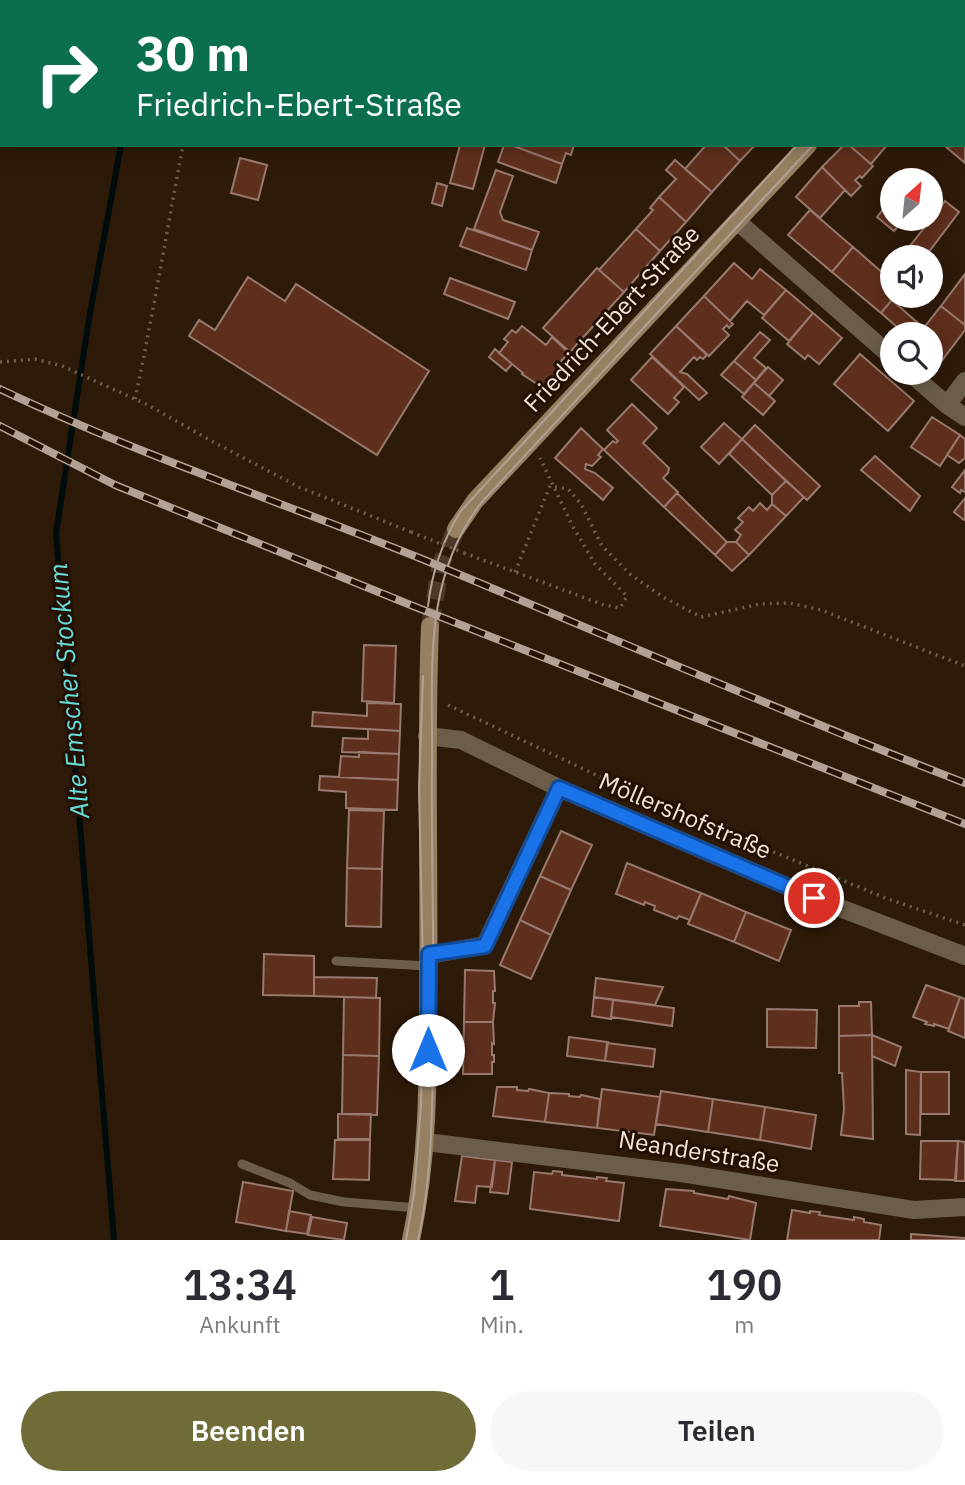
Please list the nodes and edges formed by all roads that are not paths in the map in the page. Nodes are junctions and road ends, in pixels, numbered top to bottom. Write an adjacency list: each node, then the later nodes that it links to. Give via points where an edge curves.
1 (806, 147): 2 (main road, Friedrich-Ebert-Straße)
2 (737, 221): 3 (street); 8 (main road, Friedrich-Ebert-Straße, via 475,501)
3 (880, 346)
4 (965, 381): 6 (street)
5 (924, 385): 6 (street)
6 (947, 405): 7 (street)
7 (965, 417)
8 (456, 529)
9 (430, 626): 10 (main road)
10 (426, 736): 11 (street, Möllershofstraße, via 461,740); 13 (main road)
11 (559, 788): 12 (street, Möllershofstraße, via 814,898); 13 (street, via 485,946)
12 (965, 956)
13 (429, 960): 14 (lane); 15 (main road)
14 (336, 961)
15 (426, 1142): 17 (street, Neanderstraße, via 681,1173 914,1210); 18 (main road)
16 (242, 1164): 18 (lane, via 310,1195)
17 (965, 1207)
18 (418, 1208): 19 (main road)
19 (411, 1240)

